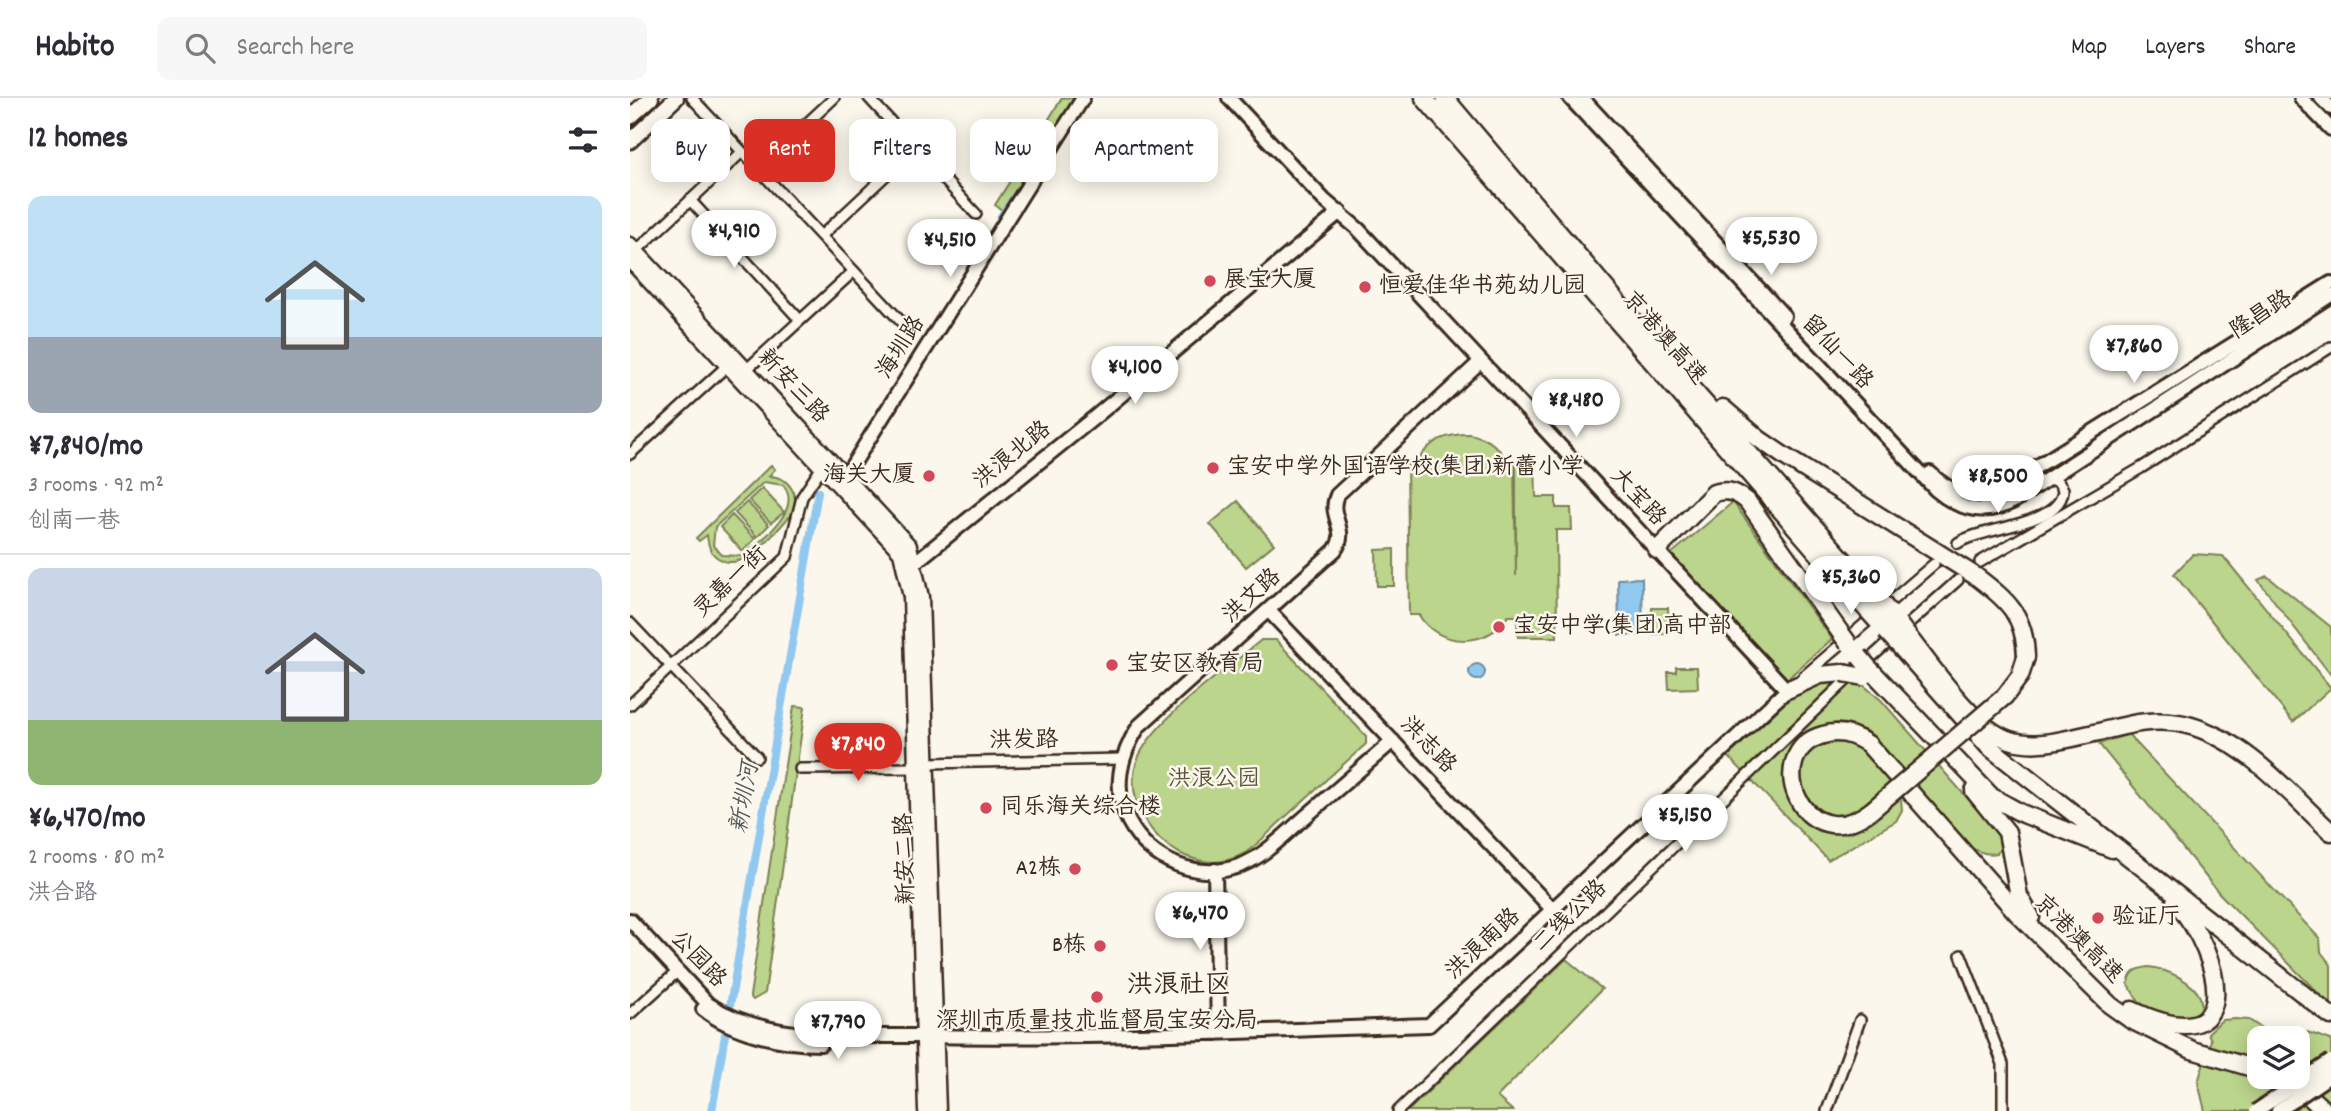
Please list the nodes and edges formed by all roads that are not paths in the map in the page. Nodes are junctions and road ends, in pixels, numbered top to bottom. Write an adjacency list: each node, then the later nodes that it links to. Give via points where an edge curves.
1 (651, 98): 16 (main road)
2 (676, 98): 20 (main road)
3 (692, 98): 21 (street)
4 (834, 98): 17 (street)
5 (1083, 98): 42 (main road, 海圳路)
6 (1229, 98): 26 (main road, 大宝路)
7 (1238, 98): 26 (main road, 大宝路)
8 (1424, 98): 52 (highway, 京港澳高速)
9 (1445, 98): 33 (highway, 京港澳高速)
10 (1570, 98): 44 (main road, 留仙一路)
11 (1582, 98): 44 (main road, 留仙一路)
12 (2301, 98): 19 (main road)
13 (2321, 98): 15 (main road)
14 (873, 99): 18 (street)
15 (2331, 108)
16 (630, 117)
17 (812, 119)
18 (890, 119)
19 (2331, 129)
20 (630, 141)
21 (742, 152): 25 (street)
22 (770, 182): 28 (street)
23 (879, 182): 28 (street)
24 (946, 182): 27 (street)
25 (690, 200): 29 (street); 34 (street)
26 (1340, 212): 37 (main road, 大宝路); 49 (main road, 洪浪北路)
27 (976, 214)
28 (821, 236): 30 (street)
29 (632, 252): 38 (main road, 新安三路); 39 (main road, 新安三路)
30 (854, 271): 34 (street); 35 (street)
31 (2331, 283): 44 (main road, 隆昌路, via 2001,489 1987,495 1965,494)
32 (2331, 295): 43 (main road, 隆昌路)
33 (1629, 315): 52 (highway, 京港澳高速); 71 (highway, 京港澳高速, bridge, via 1759,439 2000,594 2021,622 2026,657 2006,696 1871,810 1838,825 1820,821 1806,812 1792,785 1802,748 1816,737 1851,735 1868,744)
34 (800, 320): 39 (street)
35 (907, 328)
36 (2331, 347): 47 (street, via 2141,468)
37 (1481, 361): 46 (main road, 大宝路); 51 (main road, 洪文路, via 1337,495 1333,508 1342,532 1339,544)
38 (728, 365): 40 (street); 41 (main road, 新安三路)
39 (746, 370): 42 (main road, 新安三路)
40 (630, 454)
41 (822, 467): 49 (main road, 新安三路, via 901,552); 55 (street, 灵嘉一街, via 802,497 787,556)
42 (845, 477): 49 (main road, 新安三路, via 909,546)
43 (2050, 479): 44 (main road, 隆昌路, via 1989,511 1950,501); 45 (street, via 2063,489 2058,503 2020,525)
44 (1931, 480)
45 (1958, 543)
46 (1657, 550): 54 (highway, via 1714,493 1738,494); 56 (main road, 大宝路)
47 (1980, 562)
48 (1934, 564): 56 (street, 洪浪南路)
49 (909, 567): 61 (main road, 新安二路)
50 (1958, 580): 85 (street, 二线公路, via 1738,782)
51 (1270, 612): 58 (main road, 洪志路); 60 (main road, 洪文路, via 1150,714 1130,740)
52 (1888, 622): 63 (highway, 京港澳高速, via 2000,737 2042,743 2140,722 2185,725 2242,751); 64 (highway, 京港澳高速, via 1988,746)
53 (630, 623): 55 (street)
54 (1856, 655): 56 (highway, bridge, via 1843,673 1820,675); 64 (highway, via 1992,797); 68 (highway, via 2004,826 2019,896)
55 (670, 667): 57 (street, 灵嘉一街); 59 (street)
56 (1787, 691): 67 (main road, 洪浪南路)
57 (630, 705)
58 (1393, 741): 66 (main road, 洪文路, via 1268,849 1239,866); 67 (main road, 洪志路)
59 (757, 757)
60 (1123, 759): 61 (street, 洪发路); 66 (main road, 洪文路, via 1119,788 1136,834 1175,864)
61 (922, 766): 62 (street, 洪发路); 78 (main road, 新安二路)
62 (800, 769)
63 (2331, 832)
64 (2131, 857): 65 (highway, 京港澳高速)
65 (2145, 868): 68 (highway, via 2189,917 2208,956 2217,999 2208,1016 2196,1023 2173,1024 2122,1005); 75 (highway, 京港澳高速)
66 (1215, 870): 77 (main road)
67 (1553, 910): 77 (main road, 洪浪南路, via 1429,1025)
68 (2027, 911): 71 (highway)
69 (630, 920): 73 (main road, 公园路)
70 (630, 932): 73 (main road, 公园路)
71 (2043, 940): 80 (highway, 京港澳高速, via 2090,988 2131,1020 2204,1055)
72 (1961, 955): 87 (street, via 2003,1064)
73 (675, 973): 74 (street); 78 (main road, 公园路, via 718,1015 738,1024 816,1036)
74 (630, 1014)
75 (2331, 1016)
76 (1860, 1020): 86 (street)
77 (1218, 1033): 78 (main road, 洪浪南路)
78 (928, 1040): 83 (main road, 新安二路); 84 (main road, 新安二路)
79 (2331, 1061): 88 (main road, bridge)
80 (2247, 1067)
81 (2331, 1075): 89 (main road, bridge)
82 (2301, 1089): 90 (highway)
83 (926, 1111)
84 (937, 1111)
85 (1398, 1111)
86 (1827, 1111)
87 (2003, 1111)
88 (2256, 1111)
89 (2277, 1111)
90 (2325, 1111)

